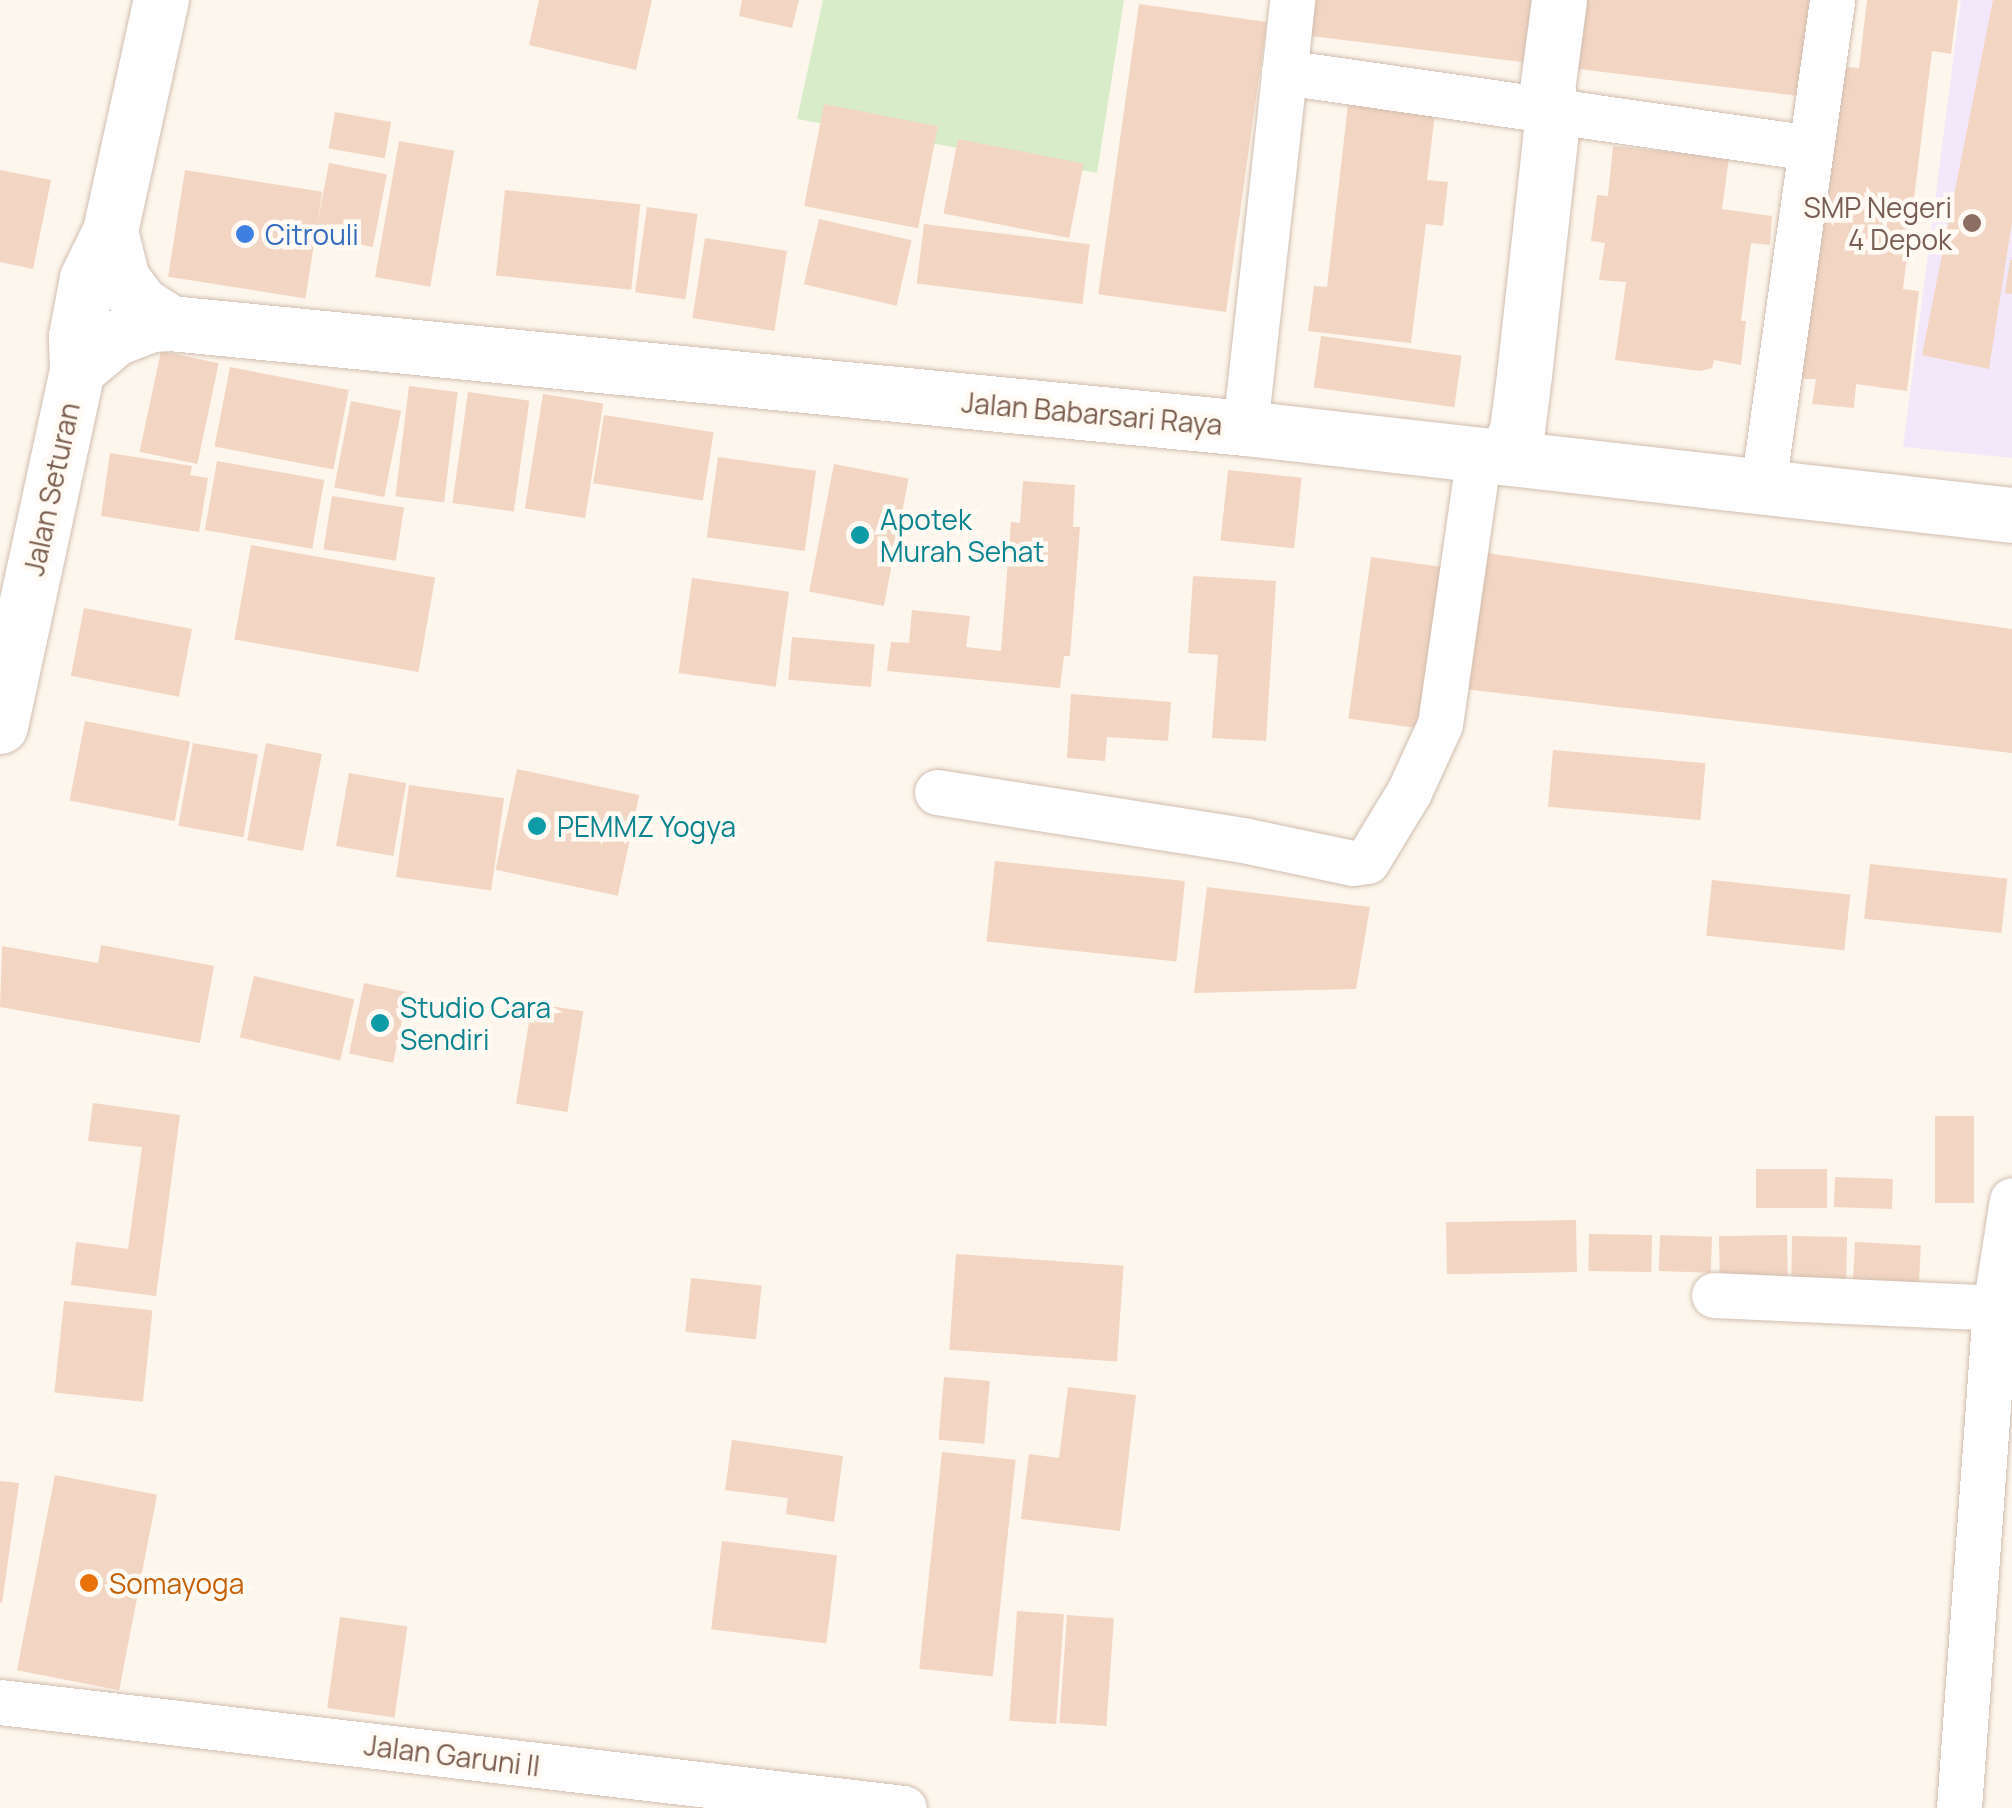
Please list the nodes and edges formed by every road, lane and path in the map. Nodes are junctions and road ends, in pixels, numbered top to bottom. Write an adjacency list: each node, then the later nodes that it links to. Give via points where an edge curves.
1 (161, 0): 8 (street)
2 (1292, 0): 5 (street)
3 (1559, 0): 6 (street)
4 (1832, 0): 7 (street)
5 (1284, 72): 6 (street); 11 (street)
6 (1545, 103): 7 (street); 12 (street)
7 (1811, 148): 13 (street)
8 (110, 231): 9 (street, via 122,279 141,304); 10 (street, Jalan Seturan, via 87,278)
9 (170, 324): 10 (street, Jalan Babarsari Raya, via 115,338); 11 (street, Jalan Babarsari Raya)
10 (77, 370): 15 (street, Jalan Seturan)
11 (1244, 428): 12 (street, Jalan Babarsari Raya)
12 (1492, 456): 13 (street, Jalan Babarsari Raya); 16 (street, via 1440,724 1367,861)
13 (1763, 486): 14 (street, Jalan Babarsari Raya)
14 (2012, 514)
15 (0, 726)
16 (937, 792)
17 (2012, 1200): 19 (street)
18 (1714, 1295): 19 (street)
19 (1995, 1308): 20 (street)
20 (2001, 1356): 24 (street)
21 (0, 1702): 22 (street, Jalan Garuni II)
22 (856, 1805): 23 (street, Jalan Garuni II)
23 (904, 1808)
24 (1959, 1808)

